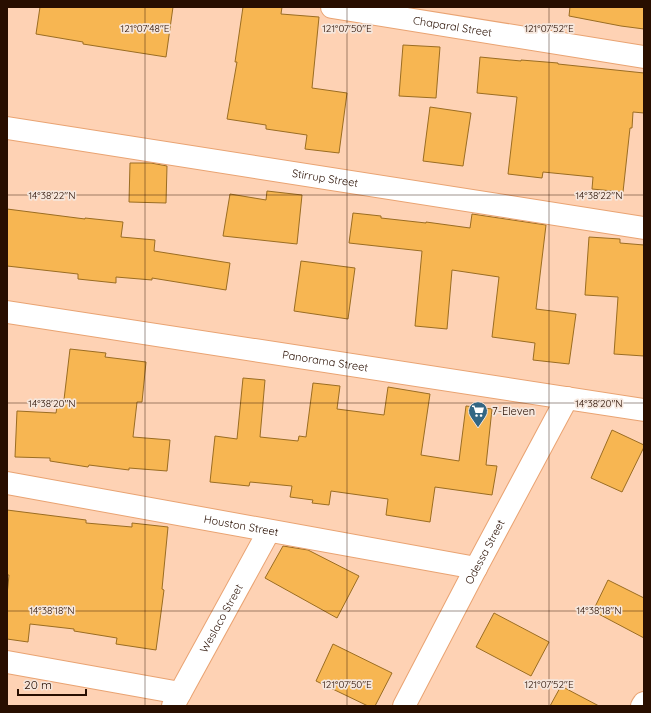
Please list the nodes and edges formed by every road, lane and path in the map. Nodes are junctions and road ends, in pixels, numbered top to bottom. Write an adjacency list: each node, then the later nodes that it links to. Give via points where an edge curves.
1 (332, 7): 2 (street, Chaparal Street)
2 (644, 57)
3 (7, 128): 4 (street, Stirrup Street)
4 (644, 228)
5 (7, 312): 6 (street, Panorama Street)
6 (567, 398): 7 (street, Panorama Street); 10 (street, Odessa Street)
7 (644, 410)
8 (7, 483): 9 (street, Houston Street)
9 (269, 531): 10 (street, Houston Street); 12 (street, Weslaco Street)
10 (476, 568): 14 (street, Odessa Street)
11 (7, 662): 12 (street)
12 (176, 699)
13 (644, 703): 15 (street)
14 (404, 706)
15 (642, 706)

